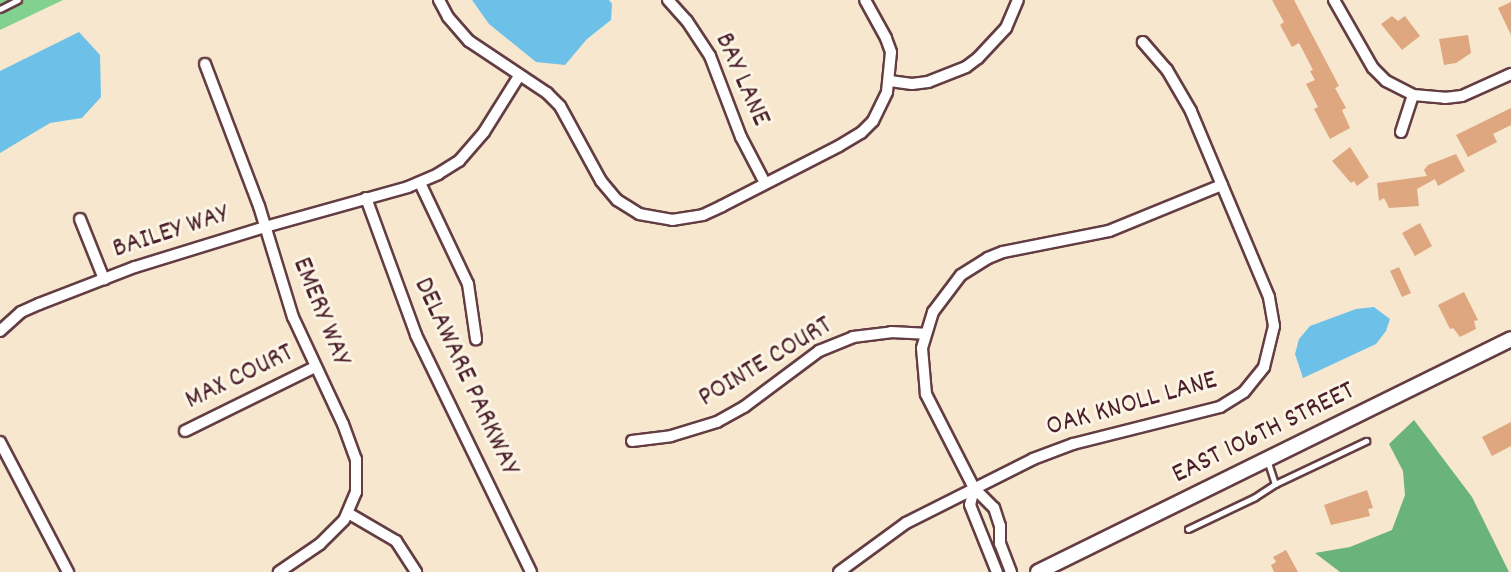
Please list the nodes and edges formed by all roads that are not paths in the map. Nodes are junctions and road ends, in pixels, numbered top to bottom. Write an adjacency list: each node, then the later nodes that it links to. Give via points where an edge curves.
1 (18, 0): 7 (lane)
2 (439, 0): 11 (street, via 469,41)
3 (668, 0): 16 (street, BAY LANE, via 710,56 741,137)
4 (865, 0): 12 (street, via 891,52)
5 (1018, 0): 12 (street, via 1006,28 966,67 928,82)
6 (1334, 0): 13 (street, via 1373,68)
7 (0, 9)
8 (1143, 42): 17 (street, OAK KNOLL LANE, via 1178,87)
9 (205, 64): 20 (street, EMERY WAY)
10 (1511, 74): 13 (street, via 1462,96)
11 (519, 76): 15 (street, BAILEY WAY, via 484,132 459,161); 16 (street, via 560,106 601,181 617,200 639,214 688,219)
12 (890, 81): 16 (street, via 882,107 861,133)
13 (1413, 95): 14 (street)
14 (1401, 132)
15 (420, 183): 18 (street, BAILEY WAY); 24 (street, via 468,284)
16 (765, 183)
17 (1222, 185): 23 (street, via 1109,232 988,258 946,291); 33 (street, OAK KNOLL LANE, via 1273,313 1273,338 1258,378 1220,407 1073,444)
18 (366, 198): 20 (street, BAILEY WAY); 39 (street, DELAWARE PARKWAY, via 416,335)
19 (80, 219): 21 (street)
20 (265, 226): 21 (street, BAILEY WAY); 26 (street, EMERY WAY, via 289,306)
21 (104, 279): 22 (street, BAILEY WAY, via 21,312)
22 (0, 331)
23 (925, 334): 28 (street, POINTE COURT, via 881,332 853,337 819,351 717,422 671,436); 33 (street, via 926,394)
24 (476, 339)
25 (1511, 340): 31 (main road, EAST 106TH STREET)
26 (315, 367): 27 (street, MAX COURT); 34 (street, EMERY WAY, via 356,459 356,492)
27 (185, 431)
28 (632, 441)
29 (1366, 441): 32 (lane)
30 (0, 442): 36 (street)
31 (1266, 460): 32 (lane); 43 (main road, EAST 106TH STREET)
32 (1275, 484): 35 (lane)
33 (974, 488): 40 (street, OAK KNOLL LANE, via 886,534); 41 (street, via 970,505); 42 (street, via 994,508)
34 (348, 513): 37 (street, via 332,534); 38 (street, via 396,541)
35 (1188, 529)
36 (68, 572)
37 (279, 572)
38 (416, 572)
39 (531, 572)
40 (839, 572)
41 (997, 572)
42 (1011, 572)
43 (1038, 572)

